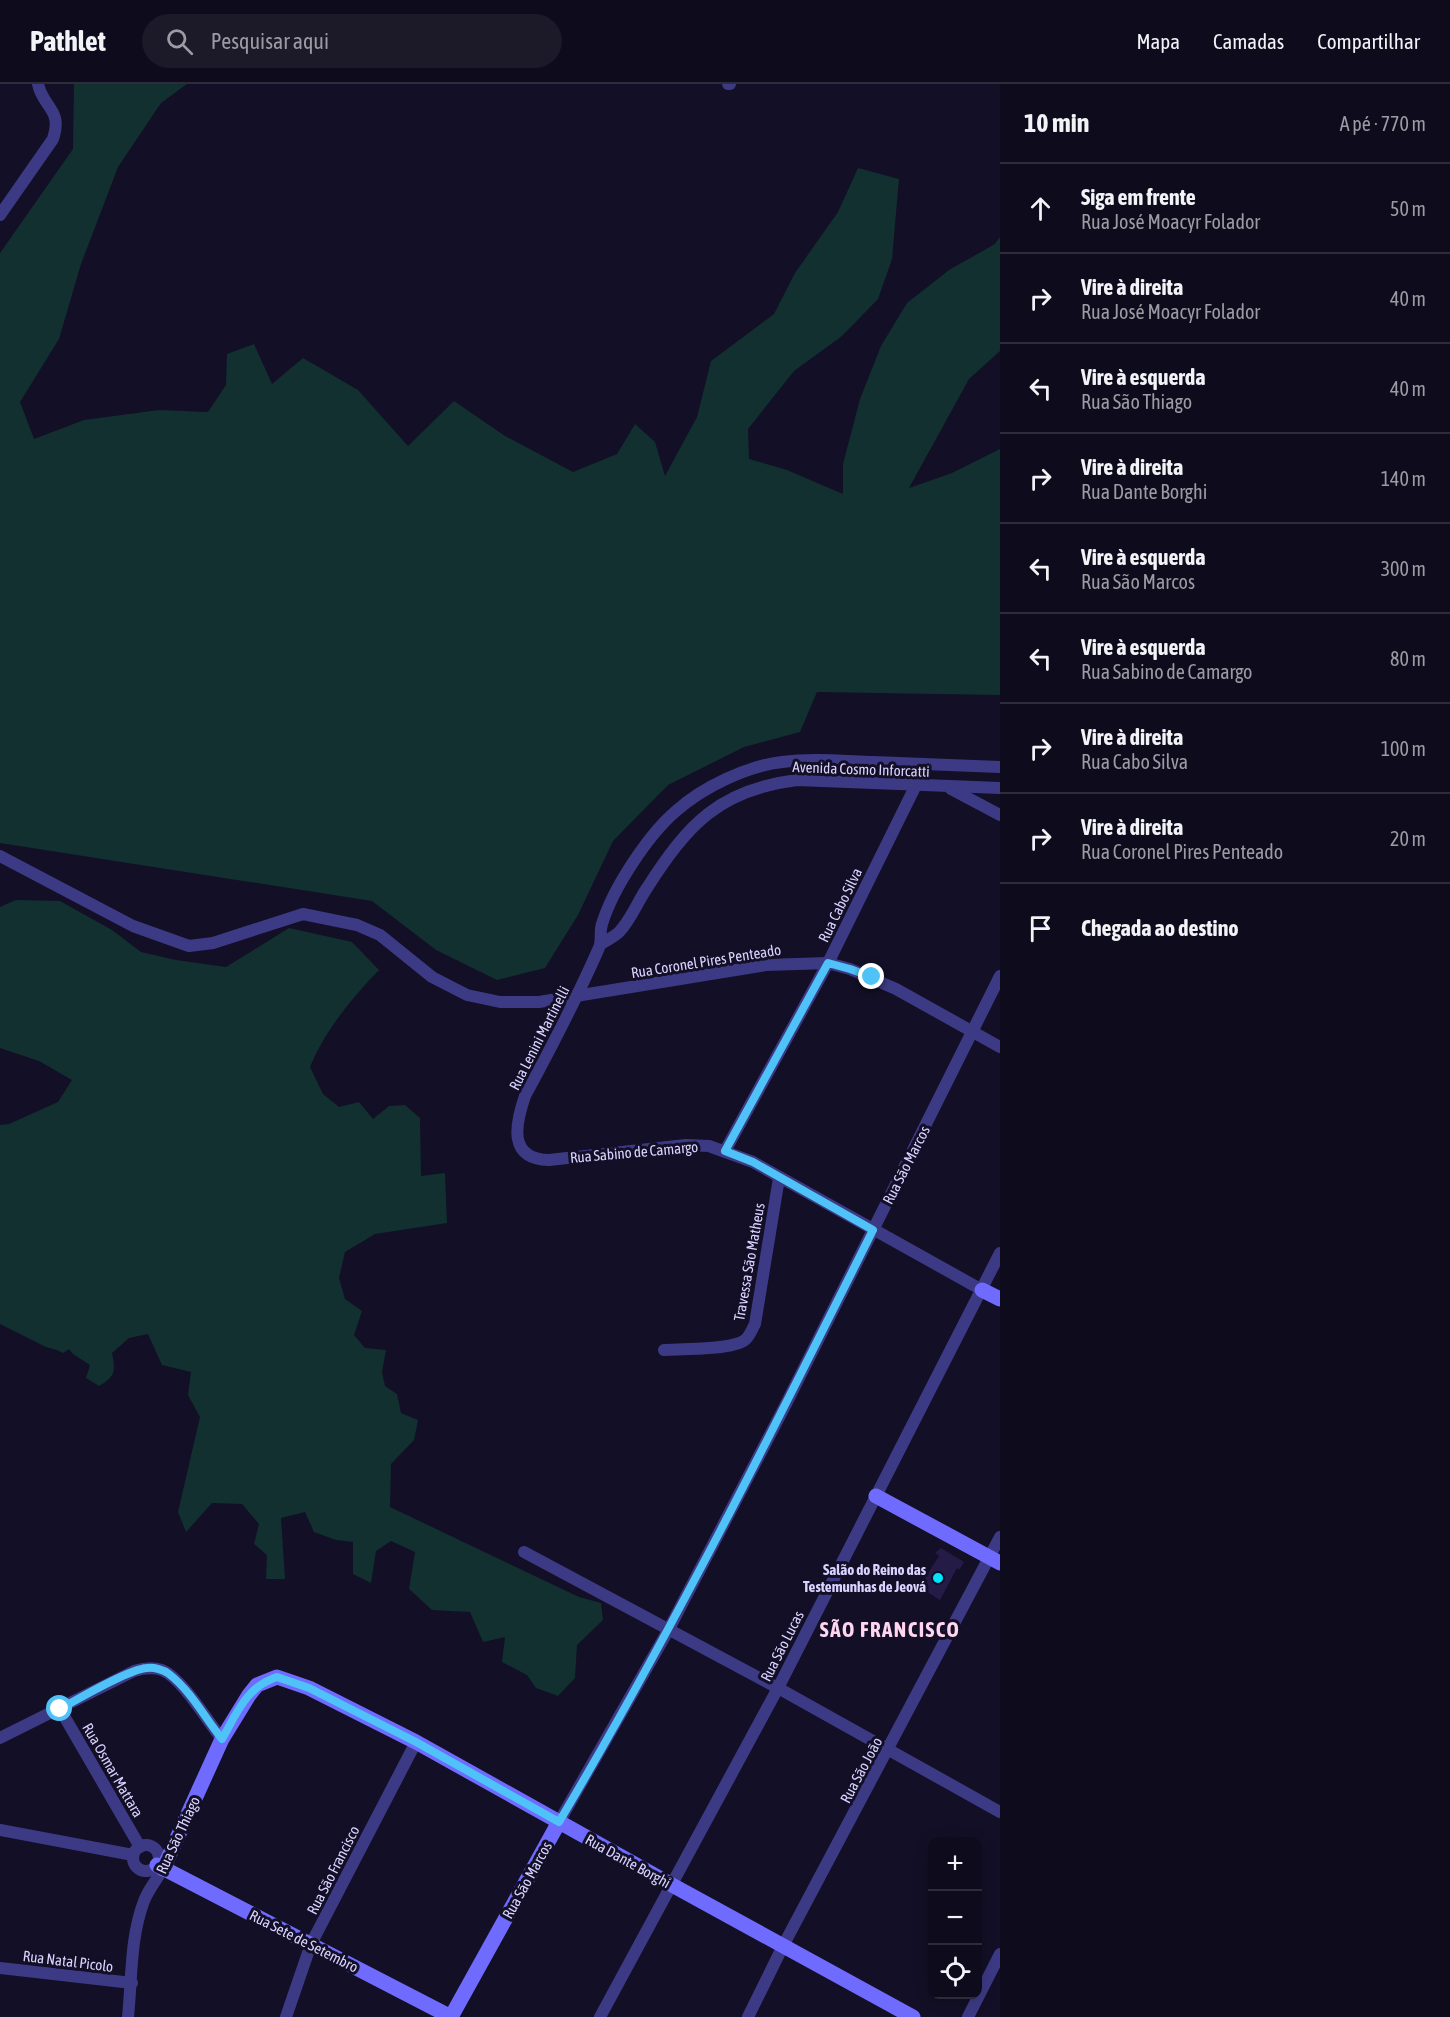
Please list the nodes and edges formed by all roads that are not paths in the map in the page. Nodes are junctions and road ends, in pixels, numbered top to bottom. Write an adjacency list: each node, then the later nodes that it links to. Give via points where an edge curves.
1 (38, 84): 2 (street, via 53,109 57,128)
2 (0, 215)
3 (919, 764): 4 (street, Avenida Cosmo Inforcatti); 5 (street, Rua Cabo Silva); 10 (street, Avenida Cosmo Inforcatti, via 782,762 735,775 702,792 676,810 622,880 601,926)
4 (1000, 767)
5 (916, 785): 6 (street, Avenida Cosmo Inforcatti); 10 (street, Avenida Cosmo Inforcatti, via 797,780 770,784 738,796 704,816 682,837 620,932); 11 (street, Rua Cabo Silva)
6 (946, 786): 7 (street, Avenida Cosmo Inforcatti); 8 (street)
7 (1000, 788)
8 (1000, 815)
9 (0, 856): 13 (street, Rua Coronel Pires Penteado, via 133,926 189,946 213,943 303,914 357,925 380,935 432,977 467,995 500,1002 539,1002)
10 (602, 944): 13 (street, Rua Lenini Martinelli)
11 (828, 963): 13 (street, Rua Coronel Pires Penteado, via 766,965); 14 (street, Rua Coronel Pires Penteado, via 872,977); 17 (street, Rua Cabo Silva)
12 (1000, 976): 14 (street, Rua São Marcos)
13 (577, 996): 16 (street, Rua Lenini Martinelli, via 525,1096 517,1130)
14 (973, 1032): 15 (street, Rua Coronel Pires Penteado); 19 (street, Rua São Marcos)
15 (1000, 1047)
16 (521, 1149): 17 (street, Rua Sabino de Camargo, via 532,1158 549,1160 686,1145)
17 (725, 1151): 18 (street, Rua Sabino de Camargo)
18 (779, 1178): 19 (street, Rua Sabino de Camargo); 23 (street, Travessa São Matheus, via 755,1324 750,1333 735,1344)
19 (873, 1230): 21 (street, Rua Sabino de Camargo); 28 (street, Rua São Marcos)
20 (1000, 1253): 21 (street, Rua São Lucas)
21 (982, 1290): 22 (street, Rua Sabino de Camargo); 24 (street, Rua São Lucas)
22 (1000, 1299)
23 (664, 1350)
24 (876, 1496): 27 (street); 30 (street, Rua São Lucas)
25 (1000, 1537): 27 (street, Rua São João)
26 (524, 1552): 28 (street)
27 (995, 1560): 35 (street, Rua São João)
28 (669, 1629): 30 (street); 37 (street, Rua São Marcos)
29 (277, 1677): 33 (street, Rua São Thiago, via 257,1685); 34 (street, Rua Dante Borghi, via 309,1688)
30 (778, 1688): 35 (street); 41 (street, Rua São Lucas)
31 (60, 1709): 32 (street); 33 (street, via 134,1671 160,1670 177,1682); 39 (street, Rua Osmar Mattara)
32 (0, 1738)
33 (222, 1739): 40 (street, Rua São Thiago)
34 (416, 1742): 37 (street, Rua Dante Borghi); 42 (street, Rua São Francisco)
35 (889, 1750): 36 (street); 43 (street, Rua São João)
36 (1000, 1812)
37 (559, 1822): 41 (street, Rua Dante Borghi); 49 (street, Rua São Marcos)
38 (0, 1830): 39 (street)
39 (137, 1851): 40 (street, via 151,1846 156,1849); 40 (street, via 133,1861 141,1870)
40 (160, 1867): 42 (street, Rua Sete de Setembro); 46 (street, Rua São Thiago, via 144,1900 133,1946)
41 (672, 1885): 43 (street, Rua Dante Borghi); 50 (street, Rua São Lucas)
42 (311, 1944): 48 (street, Rua São Francisco); 49 (street, Rua Sete de Setembro)
43 (783, 1946): 51 (street, Rua São João); 52 (street, Rua Dante Borghi)
44 (1000, 1954): 53 (street)
45 (0, 1968): 46 (street, Rua Natal Picolo)
46 (132, 1983): 47 (street, Rua São Thiago)
47 (128, 2017)
48 (286, 2017)
49 (451, 2017)
50 (600, 2017)
51 (748, 2017)
52 (914, 2017)
53 (968, 2017)

